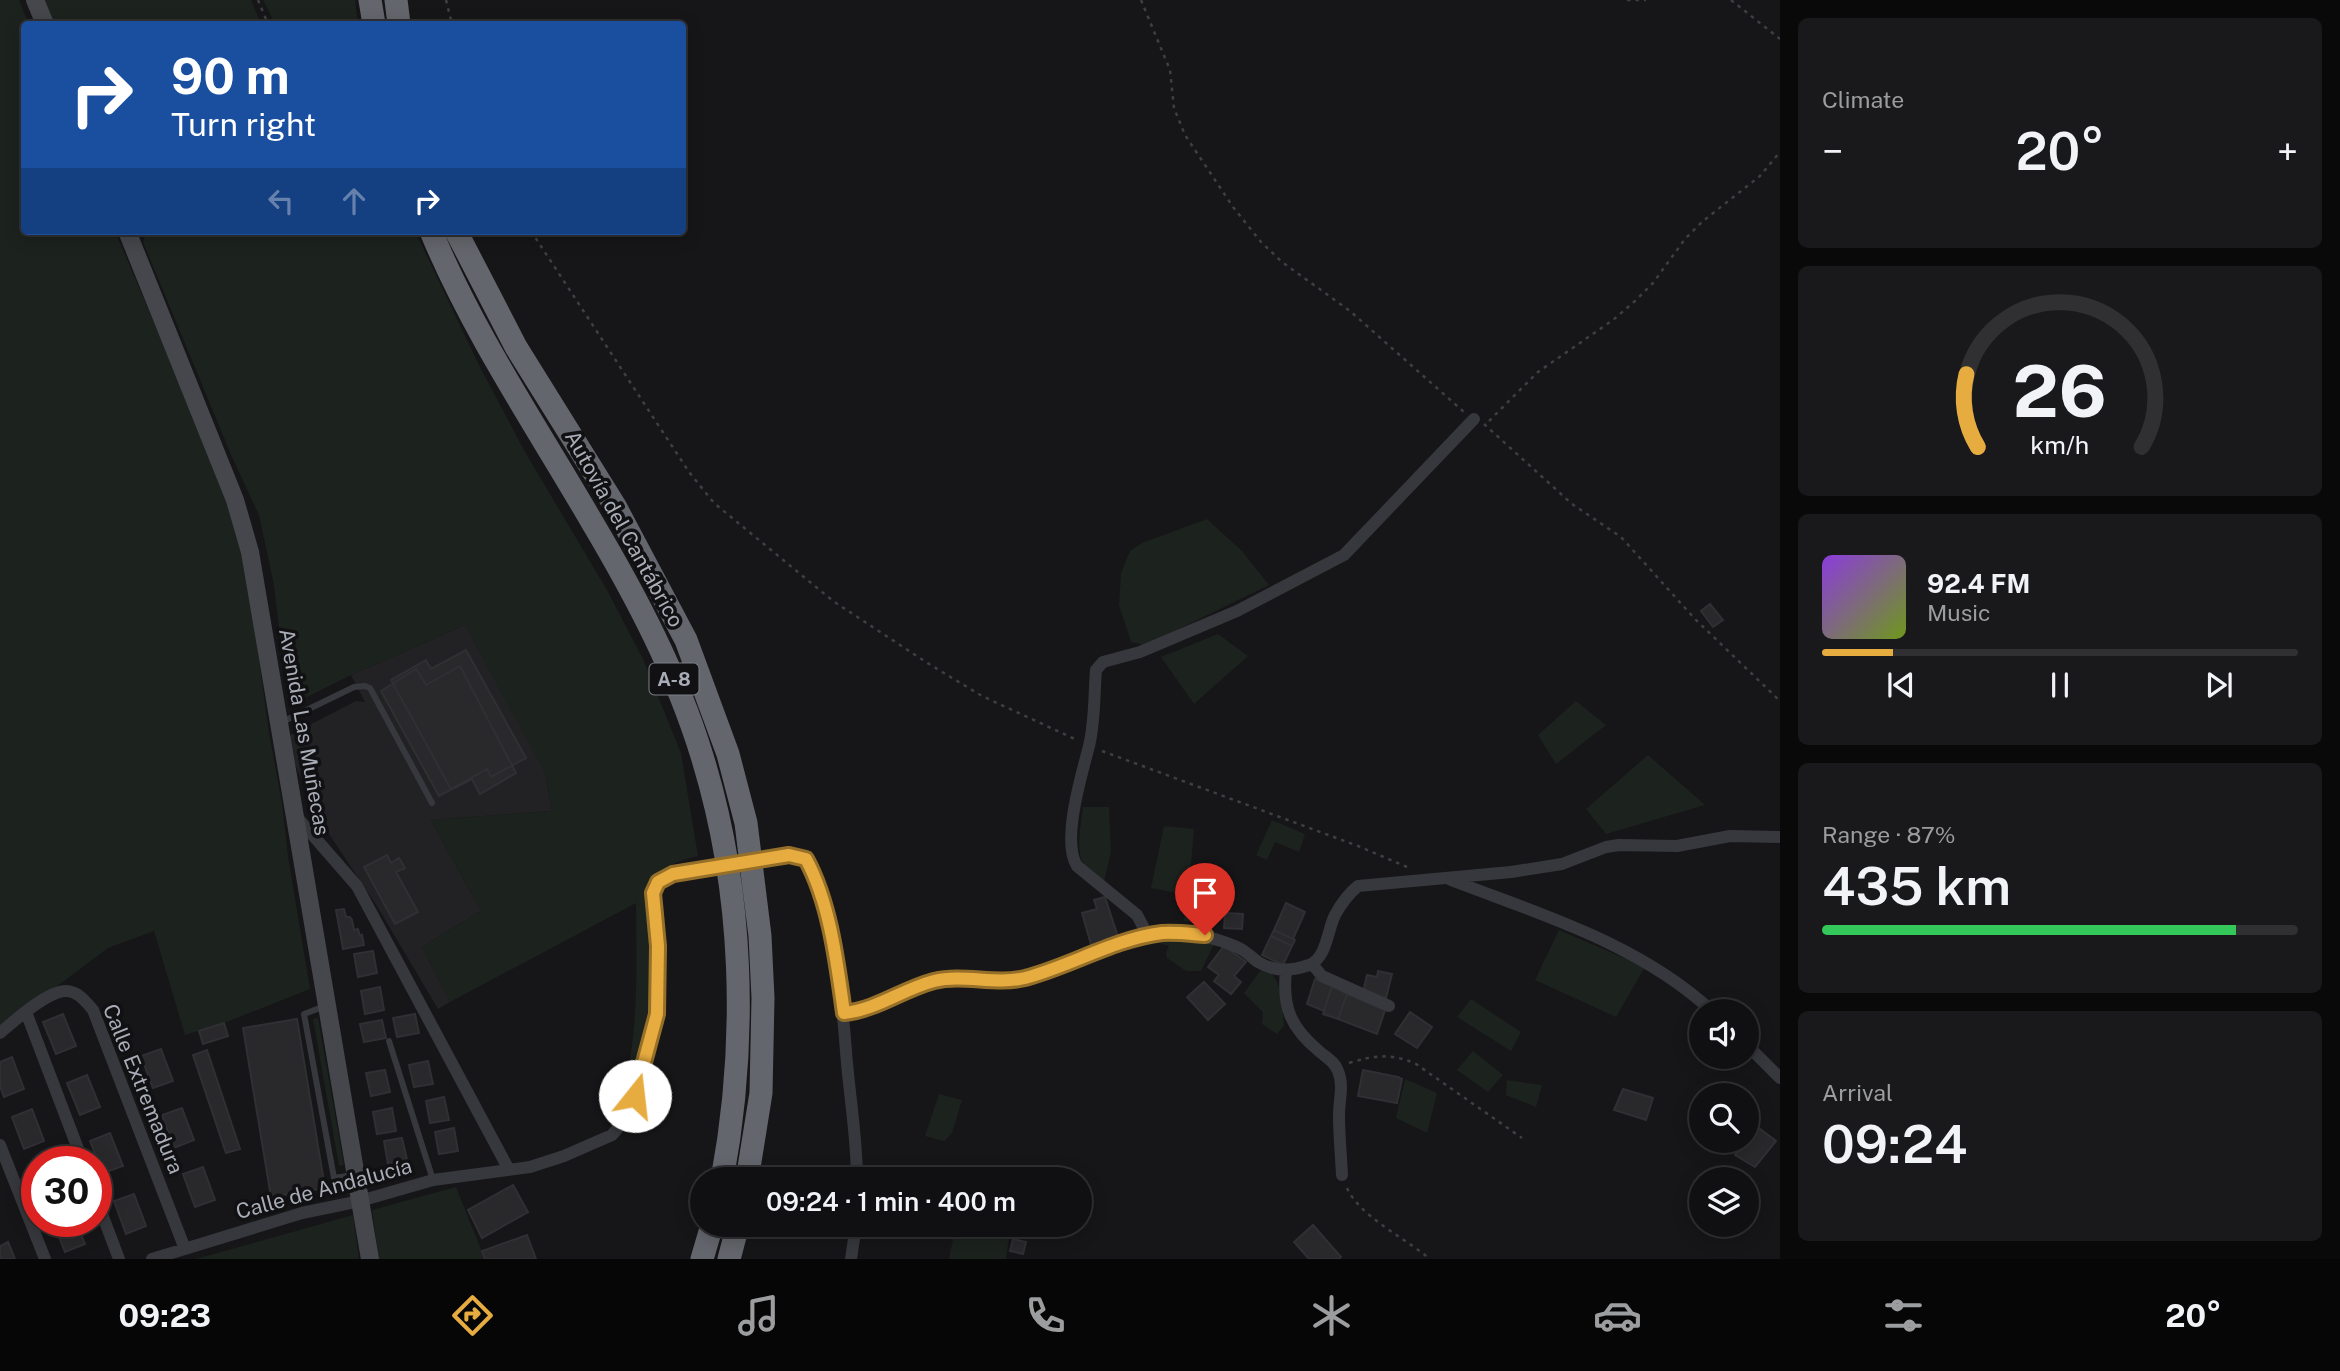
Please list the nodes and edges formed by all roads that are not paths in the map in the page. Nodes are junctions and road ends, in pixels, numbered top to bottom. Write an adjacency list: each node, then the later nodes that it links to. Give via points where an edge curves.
1 (35, 0): 4 (street)
2 (370, 0): 5 (highway)
3 (396, 0): 6 (highway)
4 (44, 21)
5 (374, 21)
6 (399, 21)
7 (129, 235): 11 (street, Avenida Las Muñecas, via 235,500 250,552)
8 (433, 235): 29 (highway, Autovía del Cantábrico / A-8, via 495,357 637,601 675,682 702,756 723,841 736,932 736,1065)
9 (458, 235): 30 (highway, Autovía del Cantábrico / A-8, via 516,347 615,506 679,627 728,754 746,823 760,936 761,1093)
10 (1479, 422): 16 (street, via 1344,555 1237,611 1140,652 1103,662 1096,670 1089,745 1070,845 1072,858 1137,915)
11 (278, 724): 12 (lane, via 354,688 370,688); 13 (street, Avenida Las Muñecas)
12 (432, 803)
13 (295, 814): 32 (street, via 357,886); 35 (street, Avenida Las Muñecas)
14 (1780, 837): 15 (street, via 1730,836 1677,846 1619,845 1562,864)
15 (1442, 879): 17 (street, via 1358,887 1335,916 1321,956); 19 (street, via 1623,949)
16 (1148, 936): 18 (street, via 1205,935 1240,948 1261,964); 22 (street, via 1024,978 932,981 863,1011)
17 (1312, 964): 18 (street); 20 (street, via 1322,976)
18 (1286, 971): 33 (street, via 1286,1007 1293,1024 1338,1069)
19 (1697, 999)
20 (1390, 1006)
21 (26, 1012): 23 (street, Calle Extremadura); 28 (street); 40 (street, Calle Extremadura, via 50,995 67,991 82,997 93,1010)
22 (844, 1013): 31 (street); 32 (street, Calle de Andalucía, bridge, via 837,961 806,859 789,855 673,874 658,882 653,893 657,1014 629,1115 612,1135 530,1167)
23 (0, 1033)
24 (389, 1041): 34 (lane)
25 (1759, 1057): 26 (street)
26 (1780, 1078)
27 (0, 1145): 41 (street)
28 (77, 1146)
29 (724, 1167)
30 (749, 1167)
31 (857, 1167)
32 (508, 1168): 34 (street, Calle de Andalucía)
33 (1342, 1175)
34 (433, 1180): 35 (street, Calle de Andalucía)
35 (360, 1201): 40 (street, Calle de Andalucía, via 302,1213); 44 (street, Avenida Las Muñecas)
36 (111, 1237): 42 (street)
37 (708, 1237): 45 (highway)
38 (735, 1237): 46 (highway)
39 (854, 1237): 47 (street)
40 (185, 1249): 43 (street, Calle de Andalucía)
41 (45, 1259)
42 (119, 1259)
43 (152, 1259)
44 (370, 1259)
45 (702, 1259)
46 (729, 1259)
47 (851, 1259)

